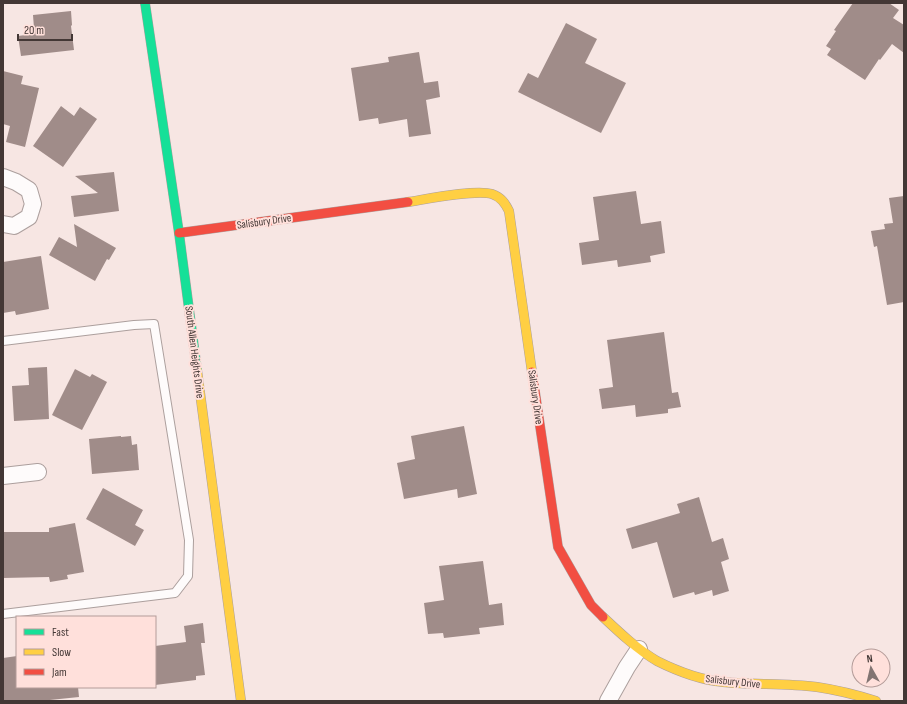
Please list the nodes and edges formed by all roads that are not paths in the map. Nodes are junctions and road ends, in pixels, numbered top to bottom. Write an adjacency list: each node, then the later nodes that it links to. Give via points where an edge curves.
1 (145, 3): 4 (street, South Allen Heights Drive)
2 (3, 177): 3 (street, via 29,190 32,204 29,217 14,226)
3 (3, 224)
4 (179, 233): 9 (street, Salisbury Drive, via 478,192 495,194 501,199 506,205 510,219 558,547 591,605); 10 (street, South Allen Heights Drive)
5 (3, 341): 8 (lane, via 154,324 189,540 188,576 175,593)
6 (38, 472): 7 (street)
7 (3, 476)
8 (3, 614)
9 (639, 649): 11 (street); 12 (street, Salisbury Drive, via 658,661 702,678 740,684 817,687)
10 (240, 701)
11 (608, 701)
12 (876, 701)

